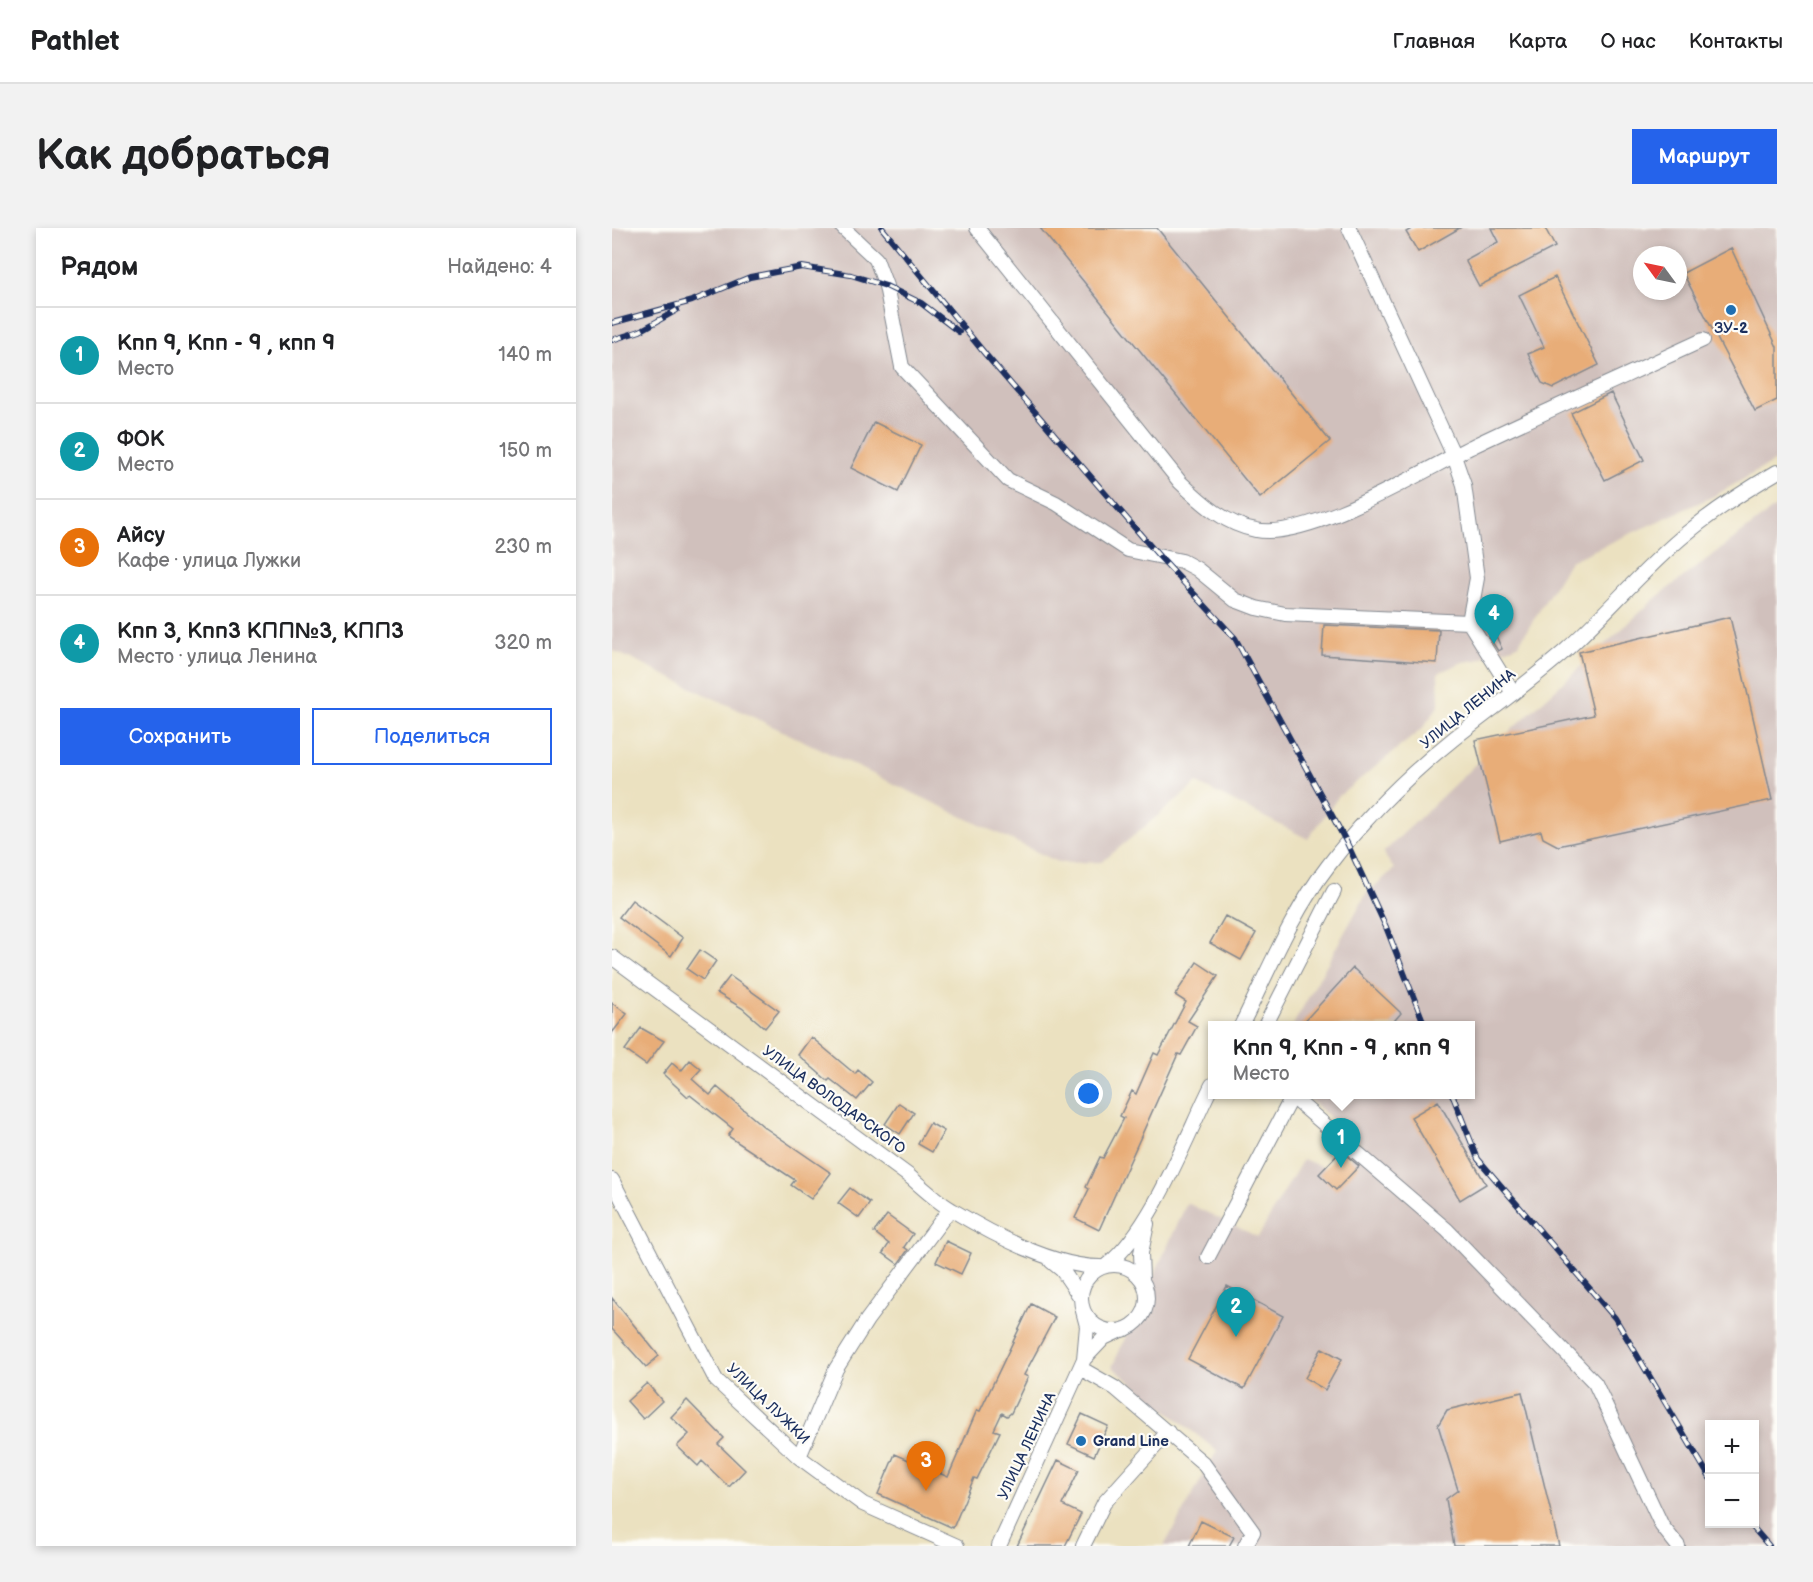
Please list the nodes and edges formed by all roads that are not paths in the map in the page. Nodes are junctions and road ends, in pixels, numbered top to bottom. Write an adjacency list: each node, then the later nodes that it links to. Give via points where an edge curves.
1 (843, 228): 7 (street, via 876,258 886,286 902,367 1008,480 1056,503 1128,550 1182,561 1235,600 1256,608 1285,614)
2 (977, 228): 5 (street, via 1180,482 1225,519 1257,531 1309,524 1346,510)
3 (1349, 228): 5 (street)
4 (1703, 340): 5 (street)
5 (1454, 456): 7 (street, via 1464,485 1478,578)
6 (1777, 472): 8 (street, УЛИЦА ЛЕНИНА, via 1686,533 1584,634)
7 (1469, 621): 8 (street)
8 (1513, 693): 11 (street, УЛИЦА ЛЕНИНА, via 1420,768 1347,843 1298,912)
9 (1334, 891): 12 (street)
10 (612, 957): 17 (street, УЛИЦА ВОЛОДАРСКОГО)
11 (1244, 1021)
12 (1269, 1021)
13 (1208, 1093): 18 (street)
14 (1288, 1099): 20 (street)
15 (1293, 1099): 32 (street, via 1446,1230 1595,1383 1662,1526)
16 (612, 1180): 27 (street, УЛИЦА ЛУЖКИ, via 716,1380)
17 (950, 1209): 19 (street, УЛИЦА ВОЛОДАРСКОГО); 27 (street, via 867,1320 836,1369)
18 (1151, 1210): 21 (street, via 1130,1243); 22 (street, via 1141,1254)
19 (1045, 1256): 21 (street, via 1069,1264); 23 (street, via 1062,1270)
20 (1208, 1257)
21 (1104, 1266): 22 (street, via 1127,1267); 23 (street, via 1086,1280)
22 (1142, 1279): 24 (street, via 1147,1290 1145,1311 1139,1320)
23 (1082, 1305): 24 (street, via 1098,1327); 25 (street, via 1087,1326)
24 (1120, 1331): 25 (street, via 1104,1338)
25 (1082, 1364): 26 (street); 29 (street, УЛИЦА ЛЕНИНА)
26 (1168, 1432): 30 (street, via 1104,1503); 31 (street, via 1203,1463 1253,1532)
27 (799, 1457): 28 (street, УЛИЦА ЛУЖКИ, via 862,1504)
28 (957, 1546)
29 (999, 1546)
30 (1083, 1546)
31 (1245, 1546)
32 (1678, 1546)

